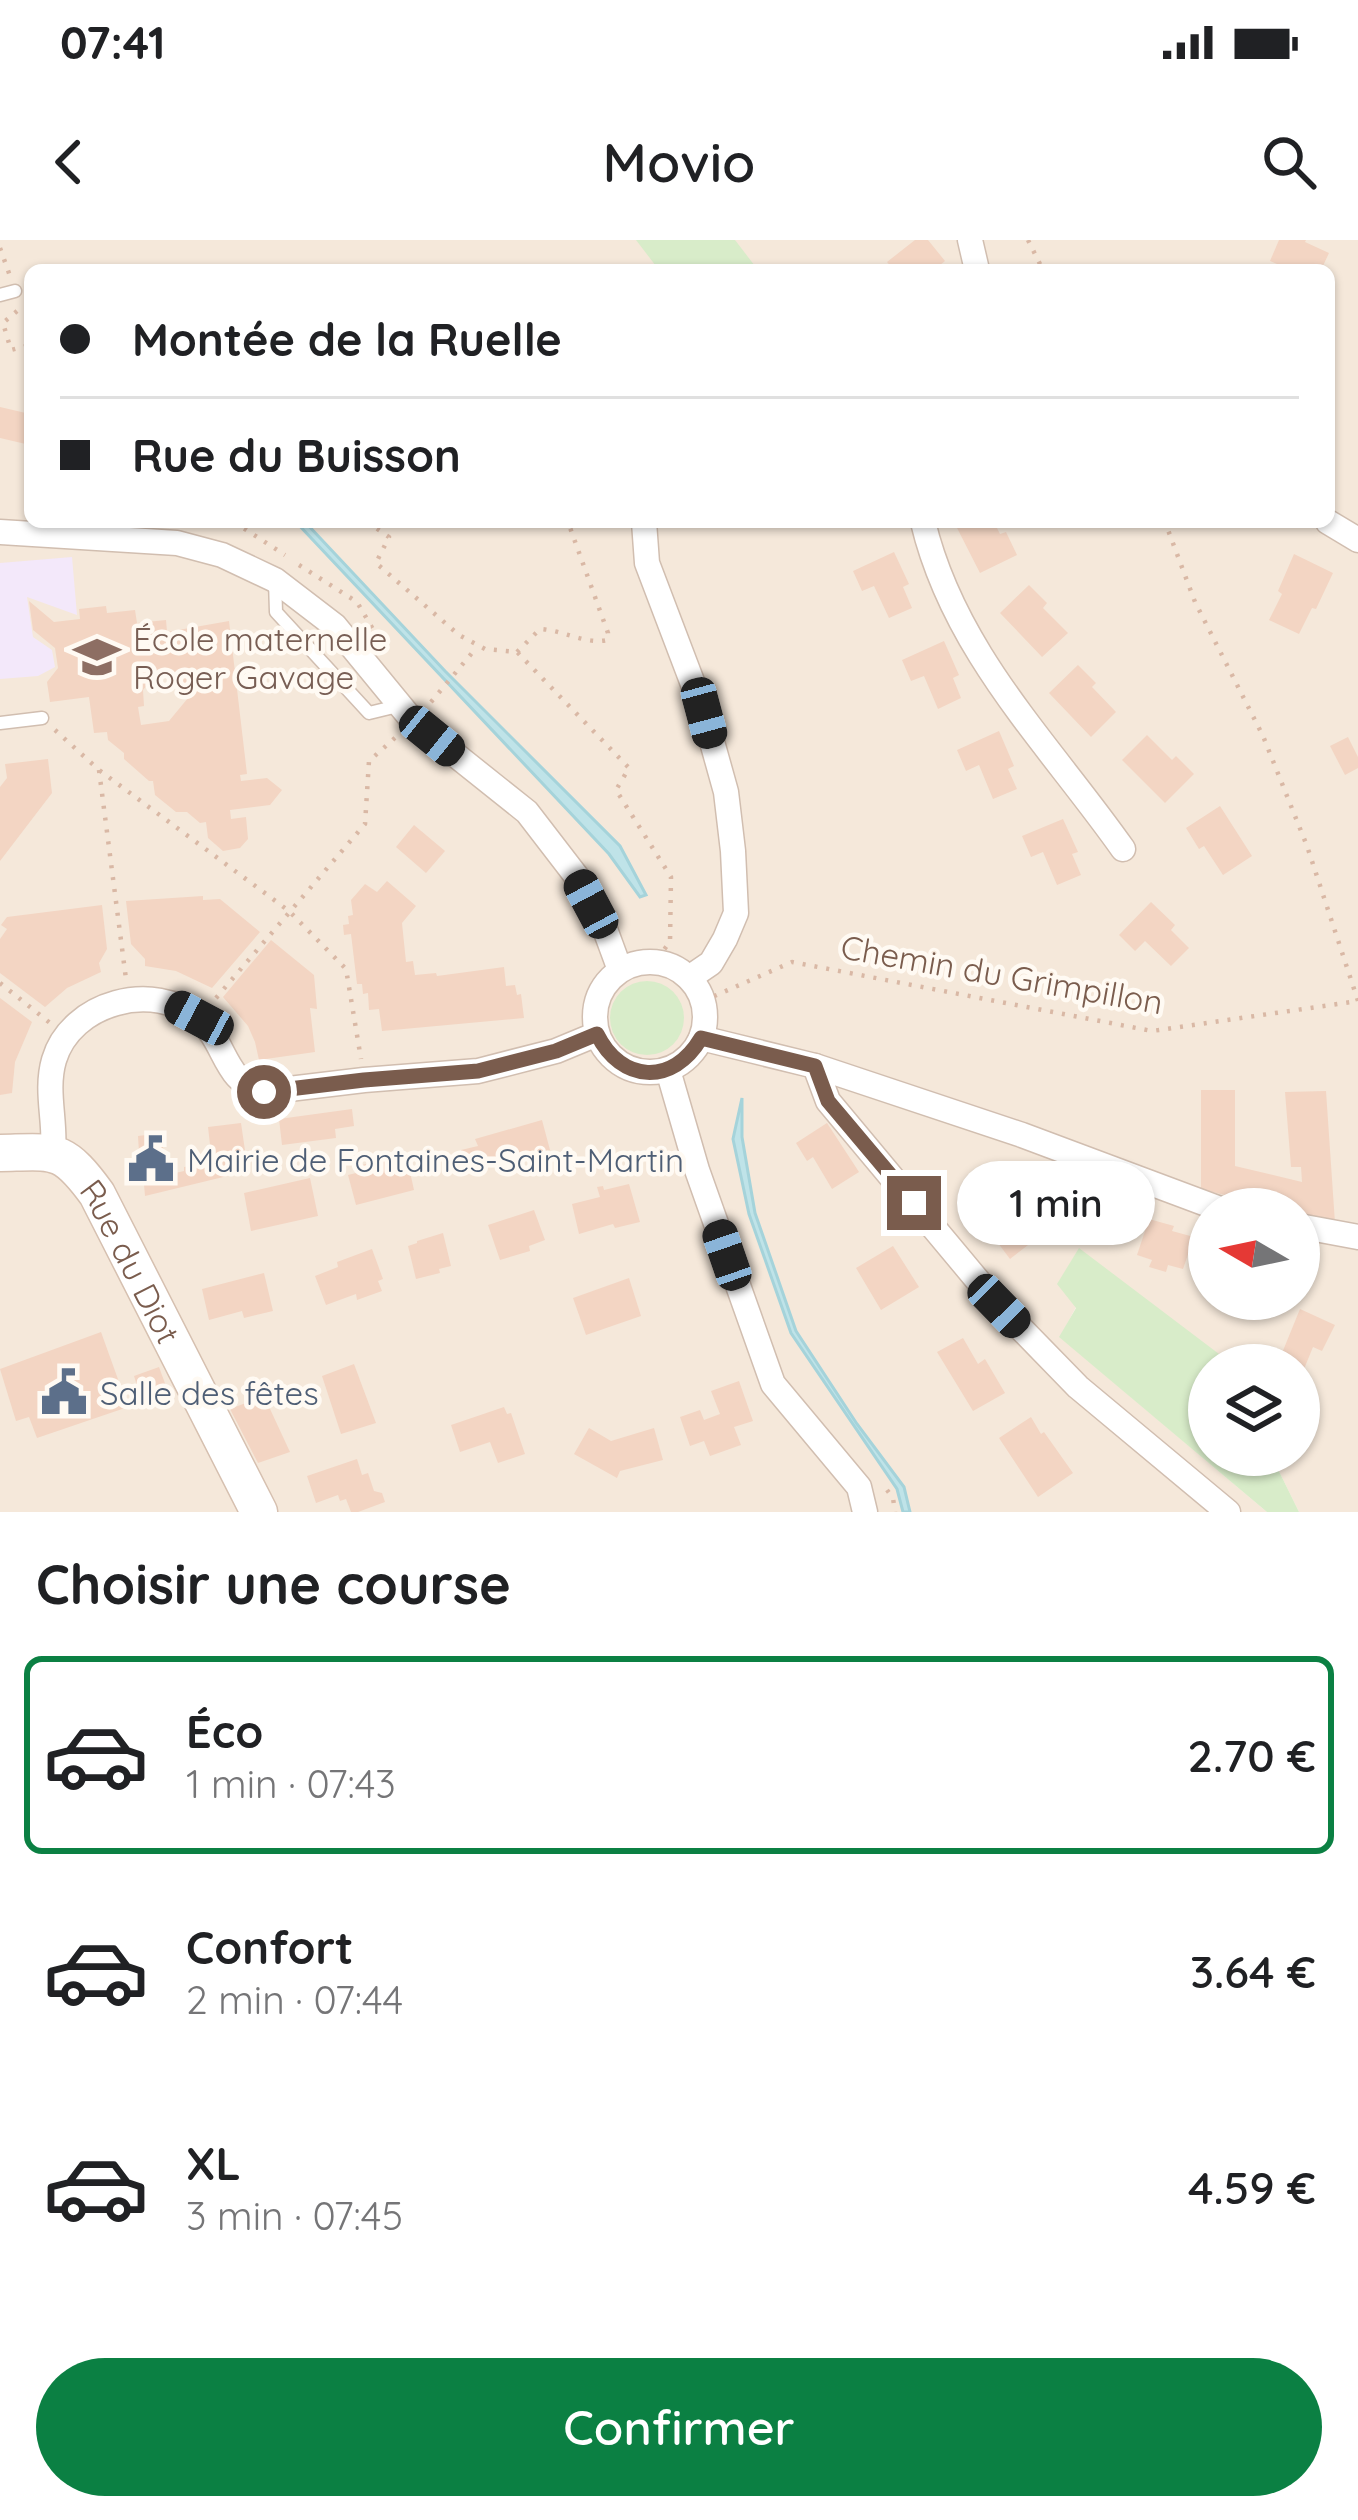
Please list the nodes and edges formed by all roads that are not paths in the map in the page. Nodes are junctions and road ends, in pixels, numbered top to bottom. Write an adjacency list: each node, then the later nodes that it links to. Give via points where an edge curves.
1 (15, 291): 2 (lane)
2 (0, 295)
3 (644, 528): 10 (street, via 647,563 726,792 733,851 736,913 710,963)
4 (924, 528): 8 (street, via 958,618 1031,732)
5 (0, 532): 9 (street, via 157,535 275,580 334,626 412,714 527,812 577,877)
6 (42, 718): 7 (lane)
7 (0, 723)
8 (1124, 849)
9 (620, 970): 10 (street, via 655,962); 11 (street, via 597,998)
10 (689, 978): 12 (street, via 703,1001)
11 (597, 1034): 14 (street, via 617,1062); 15 (street, via 478,1071 264,1092 233,1075 199,1018 129,999 86,1017 55,1057)
12 (701, 1038): 13 (street); 14 (street)
13 (815, 1066): 17 (street); 22 (street, via 828,1101 999,1306 1078,1387)
14 (668, 1070): 21 (street, via 772,1384 859,1486)
15 (53, 1152): 16 (street); 20 (street, Rue du Diot, via 97,1193)
16 (0, 1153)
17 (1188, 1197)
18 (1320, 1230): 19 (street)
19 (1358, 1237)
20 (260, 1512)
21 (865, 1512)
22 (1228, 1512)

